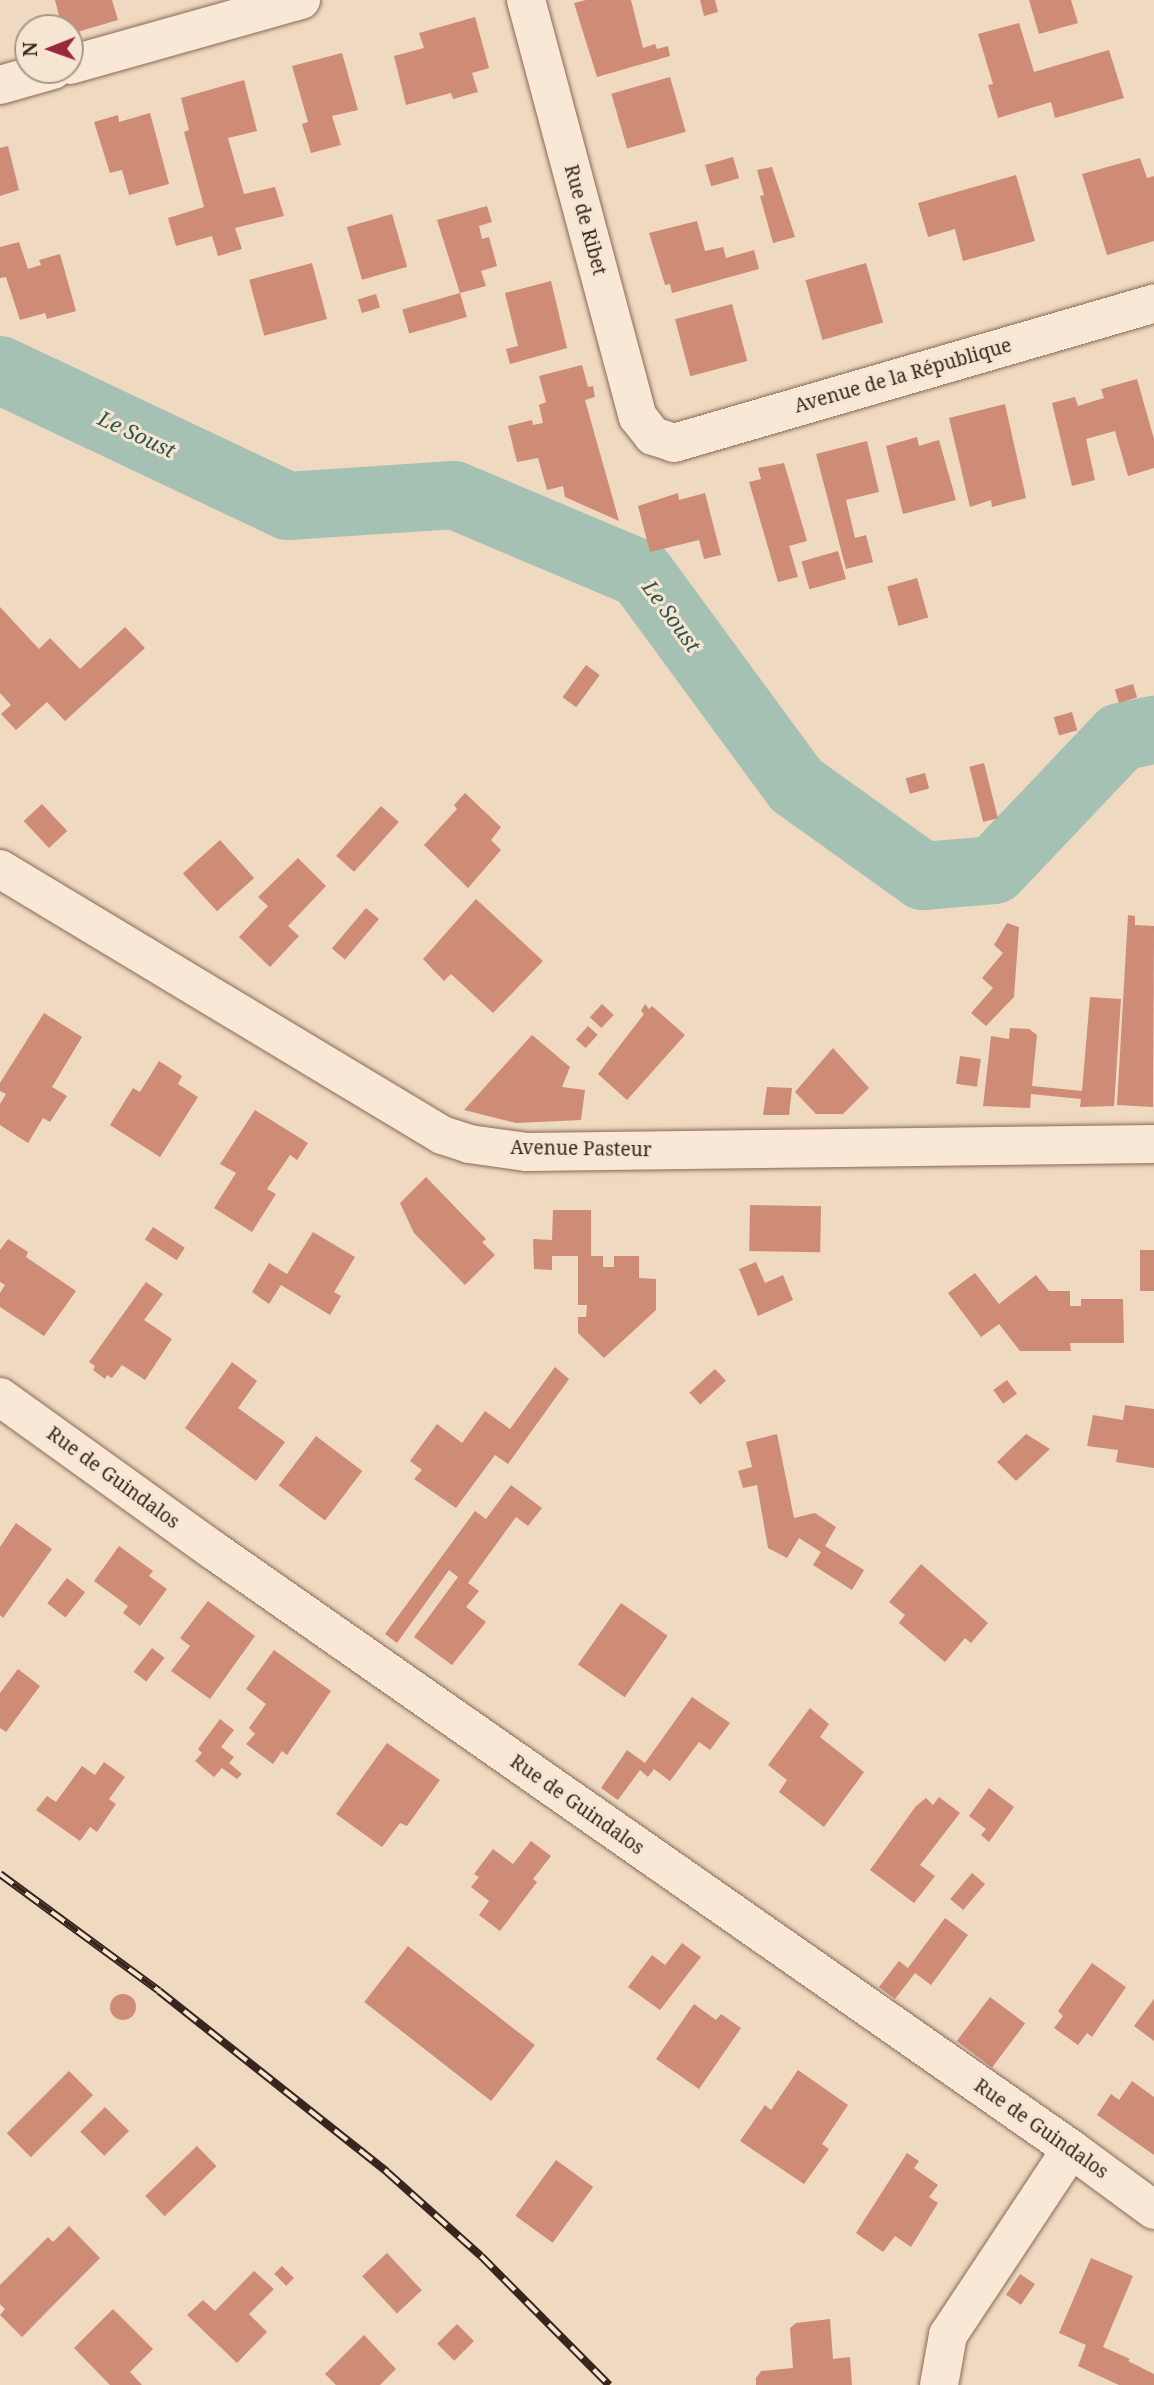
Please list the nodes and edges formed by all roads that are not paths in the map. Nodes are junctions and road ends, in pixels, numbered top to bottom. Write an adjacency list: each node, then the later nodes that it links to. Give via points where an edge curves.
1 (301, 0): 3 (street)
2 (526, 0): 5 (street, Rue de Ribet, via 638,417)
3 (84, 61)
4 (1154, 304): 5 (street, Avenue de la République, via 674,443)
5 (653, 436)
6 (0, 869): 7 (street, Avenue Pasteur, via 430,1129 469,1144 527,1152)
7 (1154, 1144)
8 (0, 1397): 9 (street, Rue de Guindalos)
9 (1071, 2149): 10 (street, Rue de Guindalos); 11 (street, via 948,2335)
10 (1154, 2210)
11 (939, 2385)

